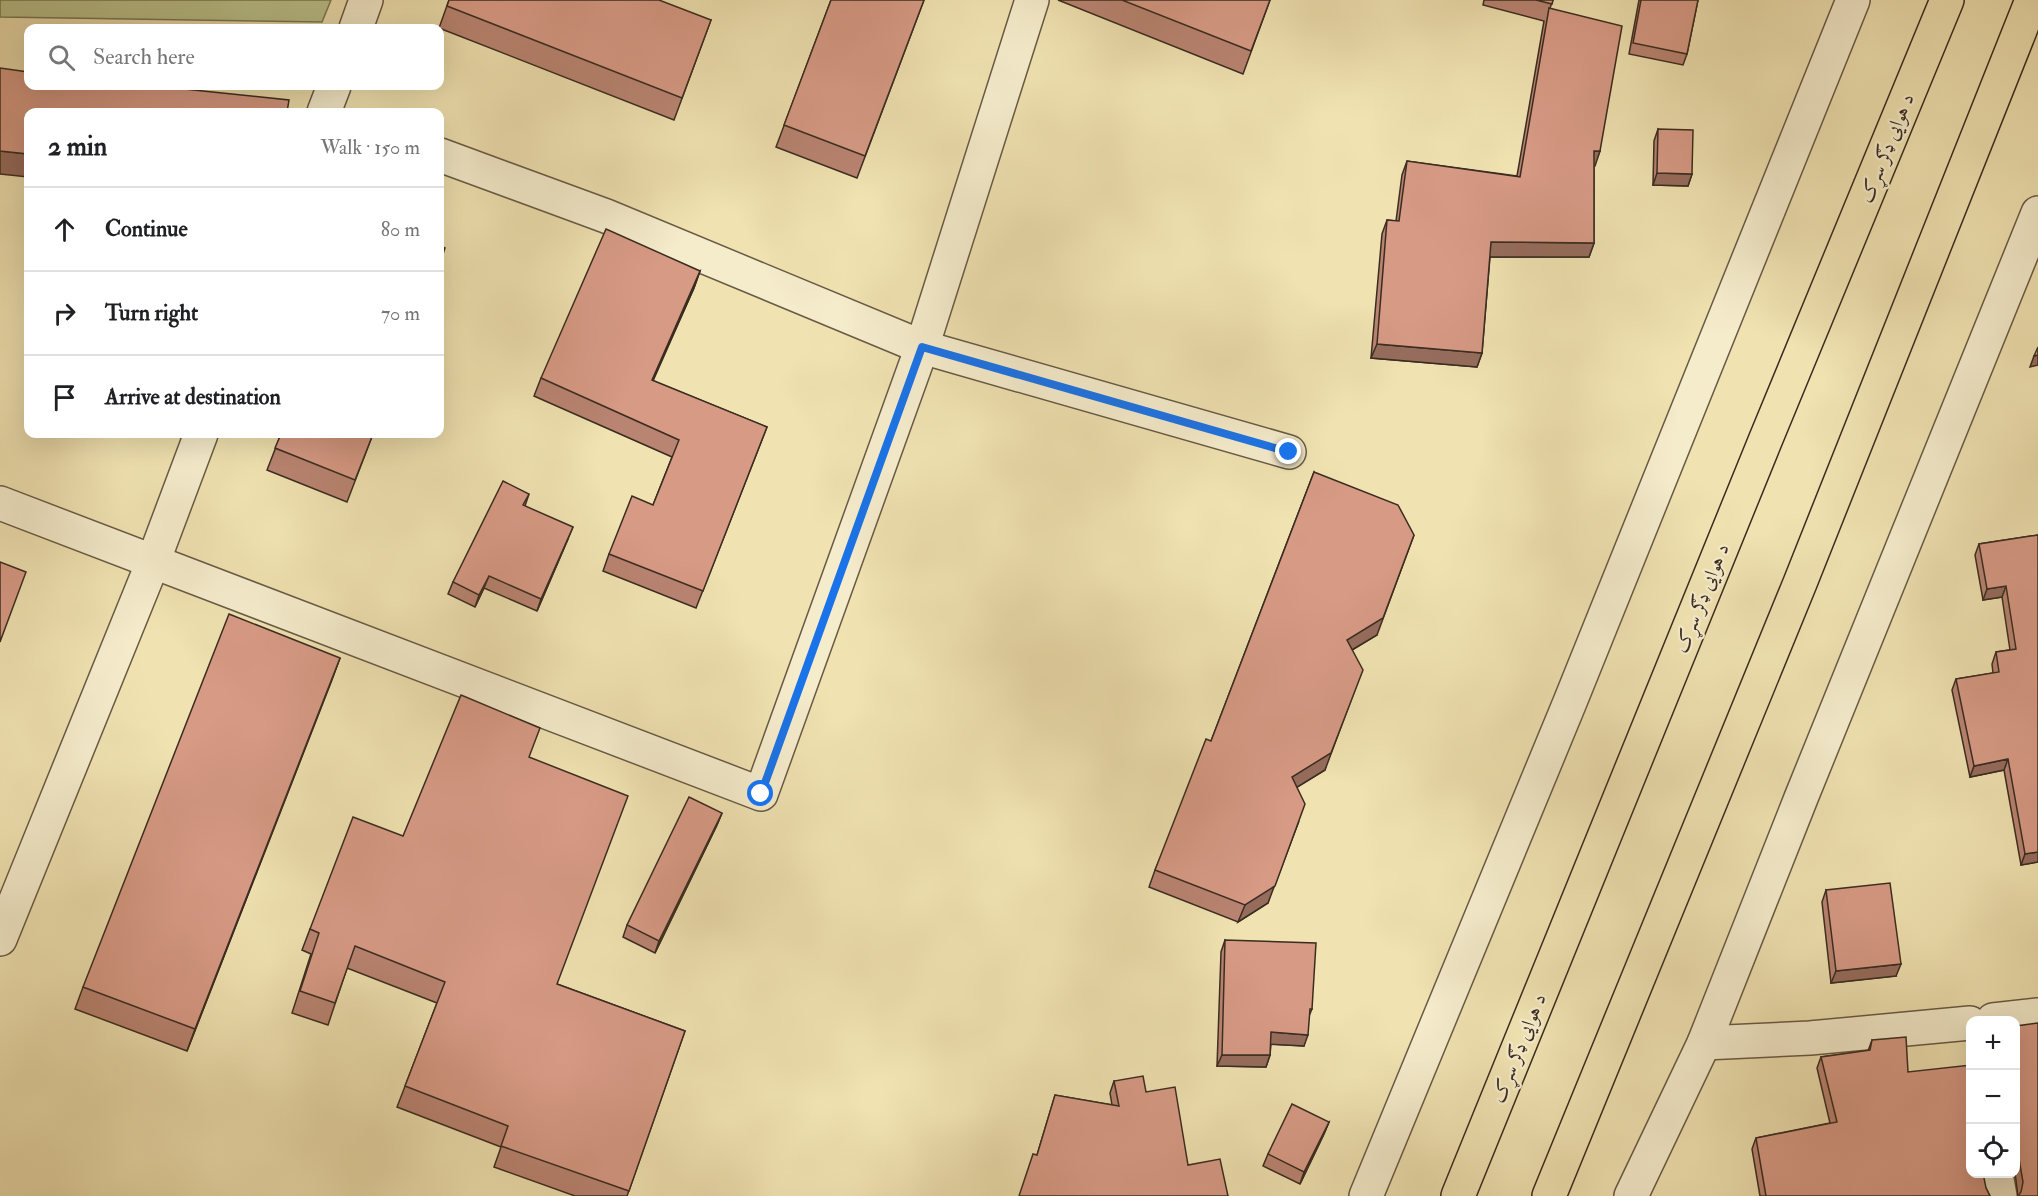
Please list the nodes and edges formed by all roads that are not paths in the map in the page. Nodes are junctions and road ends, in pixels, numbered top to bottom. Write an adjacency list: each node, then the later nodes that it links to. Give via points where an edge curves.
1 (366, 0): 6 (street)
2 (1032, 0): 11 (street)
3 (1853, 0): 22 (street)
4 (1947, 0): 23 (main road, د هوایی ډګر سړک)
5 (2032, 0): 24 (main road)
6 (357, 24)
7 (332, 90): 8 (street)
8 (326, 108)
9 (444, 156): 11 (street, via 606,216)
10 (2038, 213): 20 (street)
11 (922, 347): 13 (street); 15 (street, via 761,794)
12 (200, 438): 15 (street)
13 (1289, 452)
14 (0, 503): 15 (street)
15 (153, 562): 16 (street)
16 (0, 939)
17 (2038, 1015): 18 (street)
18 (2020, 1017)
19 (1966, 1023): 20 (street)
20 (1704, 1043): 25 (street)
21 (1997, 1178): 26 (street)
22 (1366, 1196)
23 (1458, 1196)
24 (1549, 1196)
25 (1630, 1196)
26 (2000, 1196)

